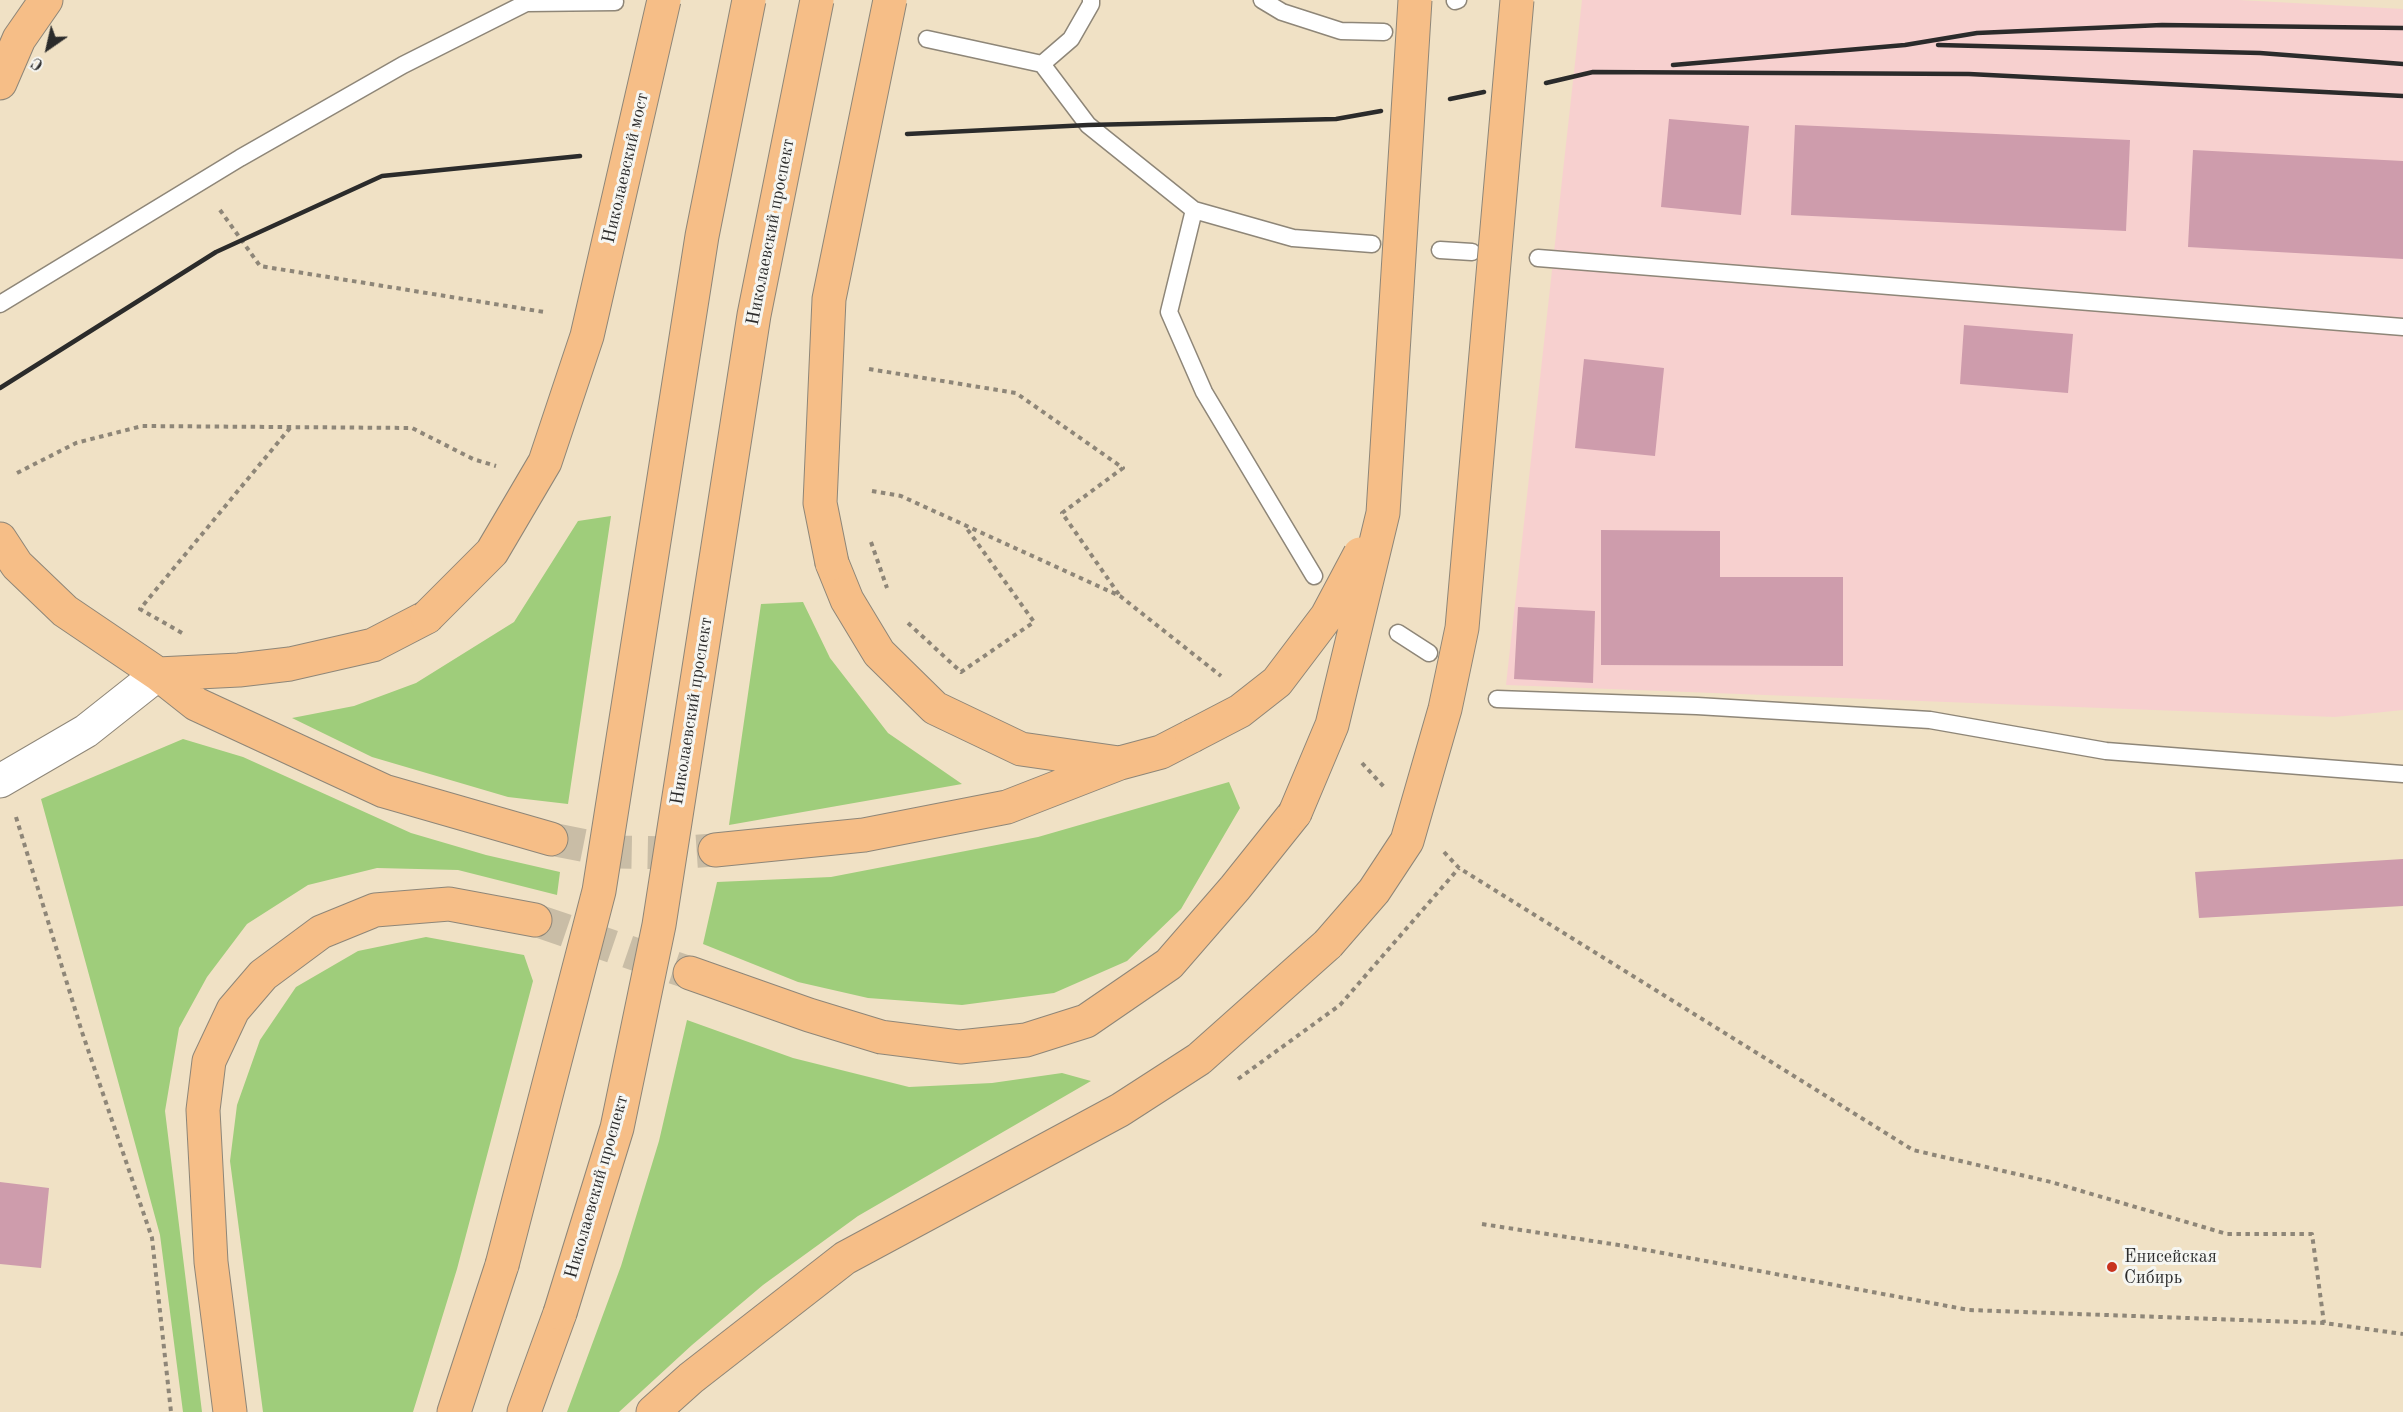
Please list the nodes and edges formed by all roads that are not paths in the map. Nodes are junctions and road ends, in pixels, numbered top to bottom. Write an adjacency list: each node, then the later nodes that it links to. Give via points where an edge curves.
1 (46, 0): 14 (main road, via 19,39)
2 (664, 0): 27 (main road, Николаевский мост, bridge, via 587,336 545,462 492,552 428,617 373,645 290,664)
3 (749, 0): 37 (main road, bridge, via 702,236 598,891 502,1265)
4 (817, 0): 38 (main road, Николаевский проспект, bridge, via 754,315 659,925 617,1128 560,1313)
5 (890, 0): 29 (main road, bridge, via 829,299 820,503 832,563 879,653 935,708 1022,749)
6 (1091, 0): 13 (lane, via 1071,39)
7 (1262, 0): 11 (lane, via 1282,12 1341,31)
8 (1415, 0): 22 (main road, bridge)
9 (1516, 0): 39 (main road, bridge, via 1462,628 1445,709 1407,841 1374,891 1328,944 1199,1059 1120,1110 845,1258)
10 (615, 2): 20 (lane, via 526,3 403,65 240,158)
11 (1384, 32)
12 (927, 39): 13 (lane)
13 (1042, 64): 15 (lane, via 1088,125)
14 (0, 83)
15 (1194, 210): 16 (lane, via 1293,238); 24 (lane, via 1169,312 1203,392)
16 (1372, 244)
17 (1440, 250): 18 (lane)
18 (1472, 252)
19 (1538, 258): 21 (lane)
20 (0, 304)
21 (2403, 327)
22 (1383, 513): 29 (main road, bridge, via 1327,616 1276,682 1240,711 1161,752); 35 (main road, bridge, via 1332,725 1295,813 1169,964 1086,1021 1026,1040 960,1047 881,1037)
23 (8, 552): 27 (main road, via 65,611)
24 (1314, 576)
25 (1398, 633): 26 (lane)
26 (1429, 653)
27 (158, 674): 31 (street, via 86,731); 32 (main road, via 196,704 384,791)
28 (1497, 699): 30 (lane, via 1930,720 2106,751)
29 (1120, 763): 33 (main road, via 1007,807 864,835)
30 (2403, 774)
31 (0, 781)
32 (551, 839)
33 (714, 850)
34 (535, 920): 36 (main road, via 449,904 375,910 321,932 263,975 233,1010 209,1061 203,1110 212,1262)
35 (690, 973)
36 (230, 1412)
37 (454, 1412)
38 (524, 1412)
39 (653, 1412)

